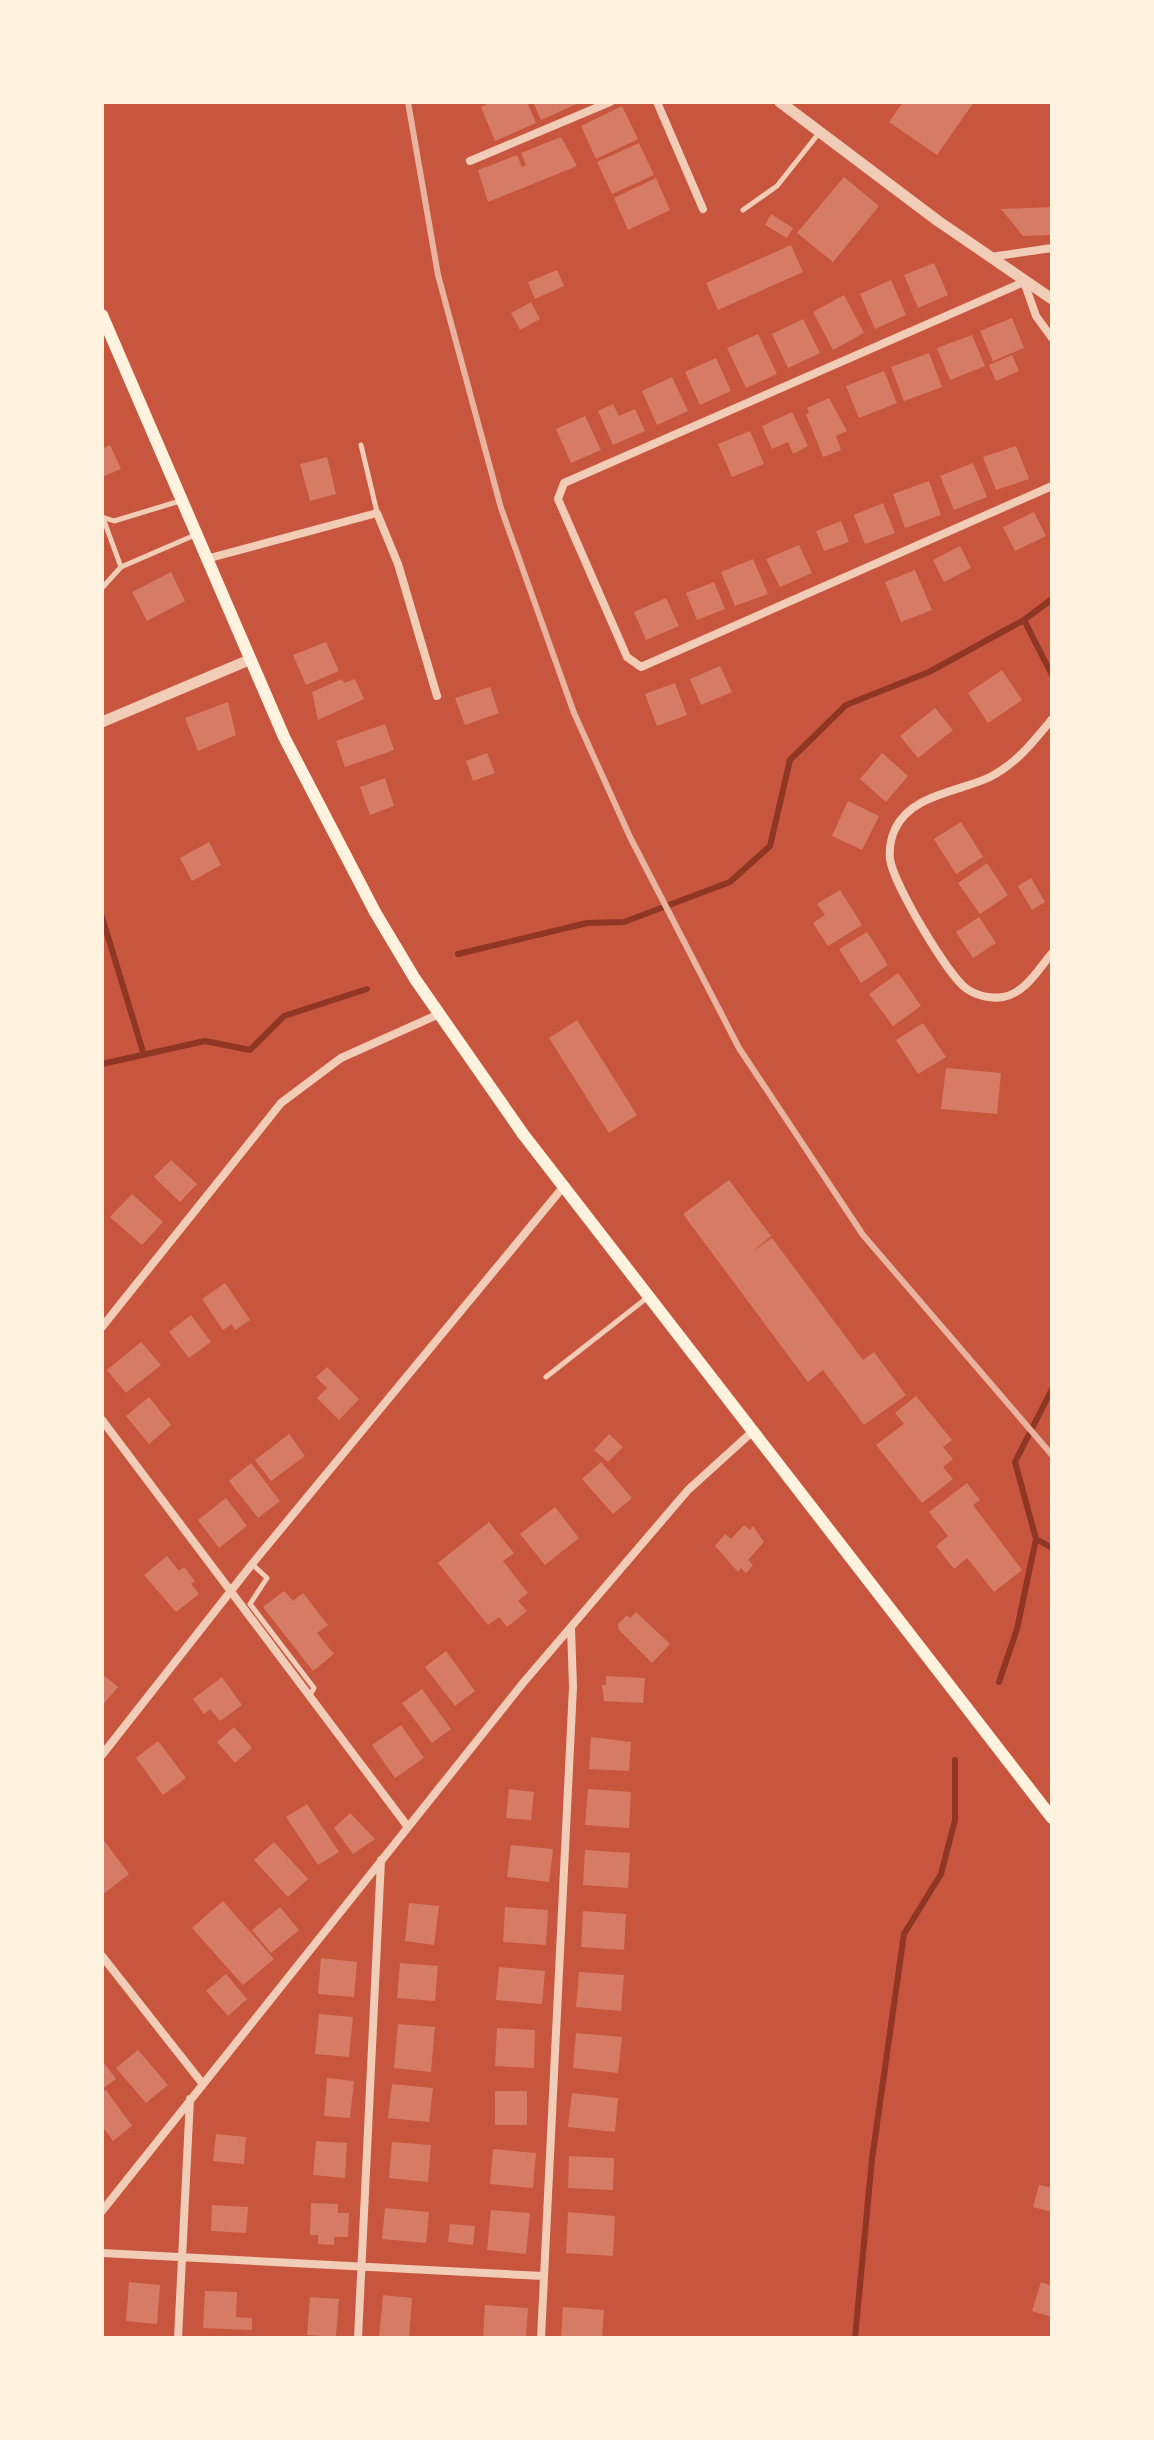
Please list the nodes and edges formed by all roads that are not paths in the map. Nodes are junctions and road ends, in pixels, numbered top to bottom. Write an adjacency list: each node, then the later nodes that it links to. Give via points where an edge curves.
1 (610, 102): 5 (street)
2 (657, 102): 6 (street)
3 (780, 102): 4 (street)
4 (819, 132): 7 (lane, via 777,186); 9 (street)
5 (470, 161)
6 (703, 209)
7 (743, 210)
8 (1052, 248): 9 (street)
9 (990, 257): 10 (street)
10 (1024, 282): 11 (street); 13 (street, via 1036,316); 15 (street, via 564,483 558,499 627,657 641,667)
11 (1052, 299)
12 (102, 315): 16 (main road)
13 (1052, 338)
14 (361, 445): 17 (lane)
15 (1052, 486)
16 (181, 500): 18 (lane, via 114,521); 19 (main road)
17 (377, 513): 20 (street); 24 (street, via 398,564)
18 (102, 517): 21 (lane)
19 (195, 535): 20 (main road); 21 (lane)
20 (206, 559): 23 (main road)
21 (121, 567): 22 (lane)
22 (102, 588)
23 (249, 660): 26 (street); 28 (main road, via 368,899)
24 (437, 696)
25 (1052, 719): 27 (street, via 1009,765 907,813 891,840 890,859 898,886 966,988 981,996 1006,996 1022,988)
26 (102, 722)
27 (1052, 953)
28 (439, 1014): 29 (main road); 31 (street, via 341,1058 281,1103)
29 (564, 1186): 30 (main road); 35 (street)
30 (648, 1297): 32 (lane); 34 (main road)
31 (102, 1327)
32 (546, 1377)
33 (102, 1420): 36 (street)
34 (752, 1432): 39 (street, via 688,1490); 42 (main road)
35 (252, 1564): 36 (street); 37 (lane, via 267,1578)
36 (230, 1592): 38 (street); 41 (street)
37 (250, 1604): 38 (lane); 40 (lane, via 314,1688)
38 (243, 1612): 40 (street)
39 (571, 1628): 43 (street); 52 (street, via 573,1687)
40 (309, 1698): 43 (street)
41 (102, 1755)
42 (1052, 1818)
43 (408, 1827): 44 (street)
44 (381, 1860): 46 (street); 51 (street)
45 (102, 1956): 46 (street)
46 (202, 2083): 47 (street)
47 (190, 2097): 48 (street); 50 (street)
48 (102, 2211)
49 (102, 2253): 50 (street)
50 (182, 2257): 51 (street); 53 (street)
51 (362, 2267): 52 (street); 54 (street)
52 (543, 2276): 55 (street)
53 (178, 2338)
54 (358, 2338)
55 (541, 2338)

